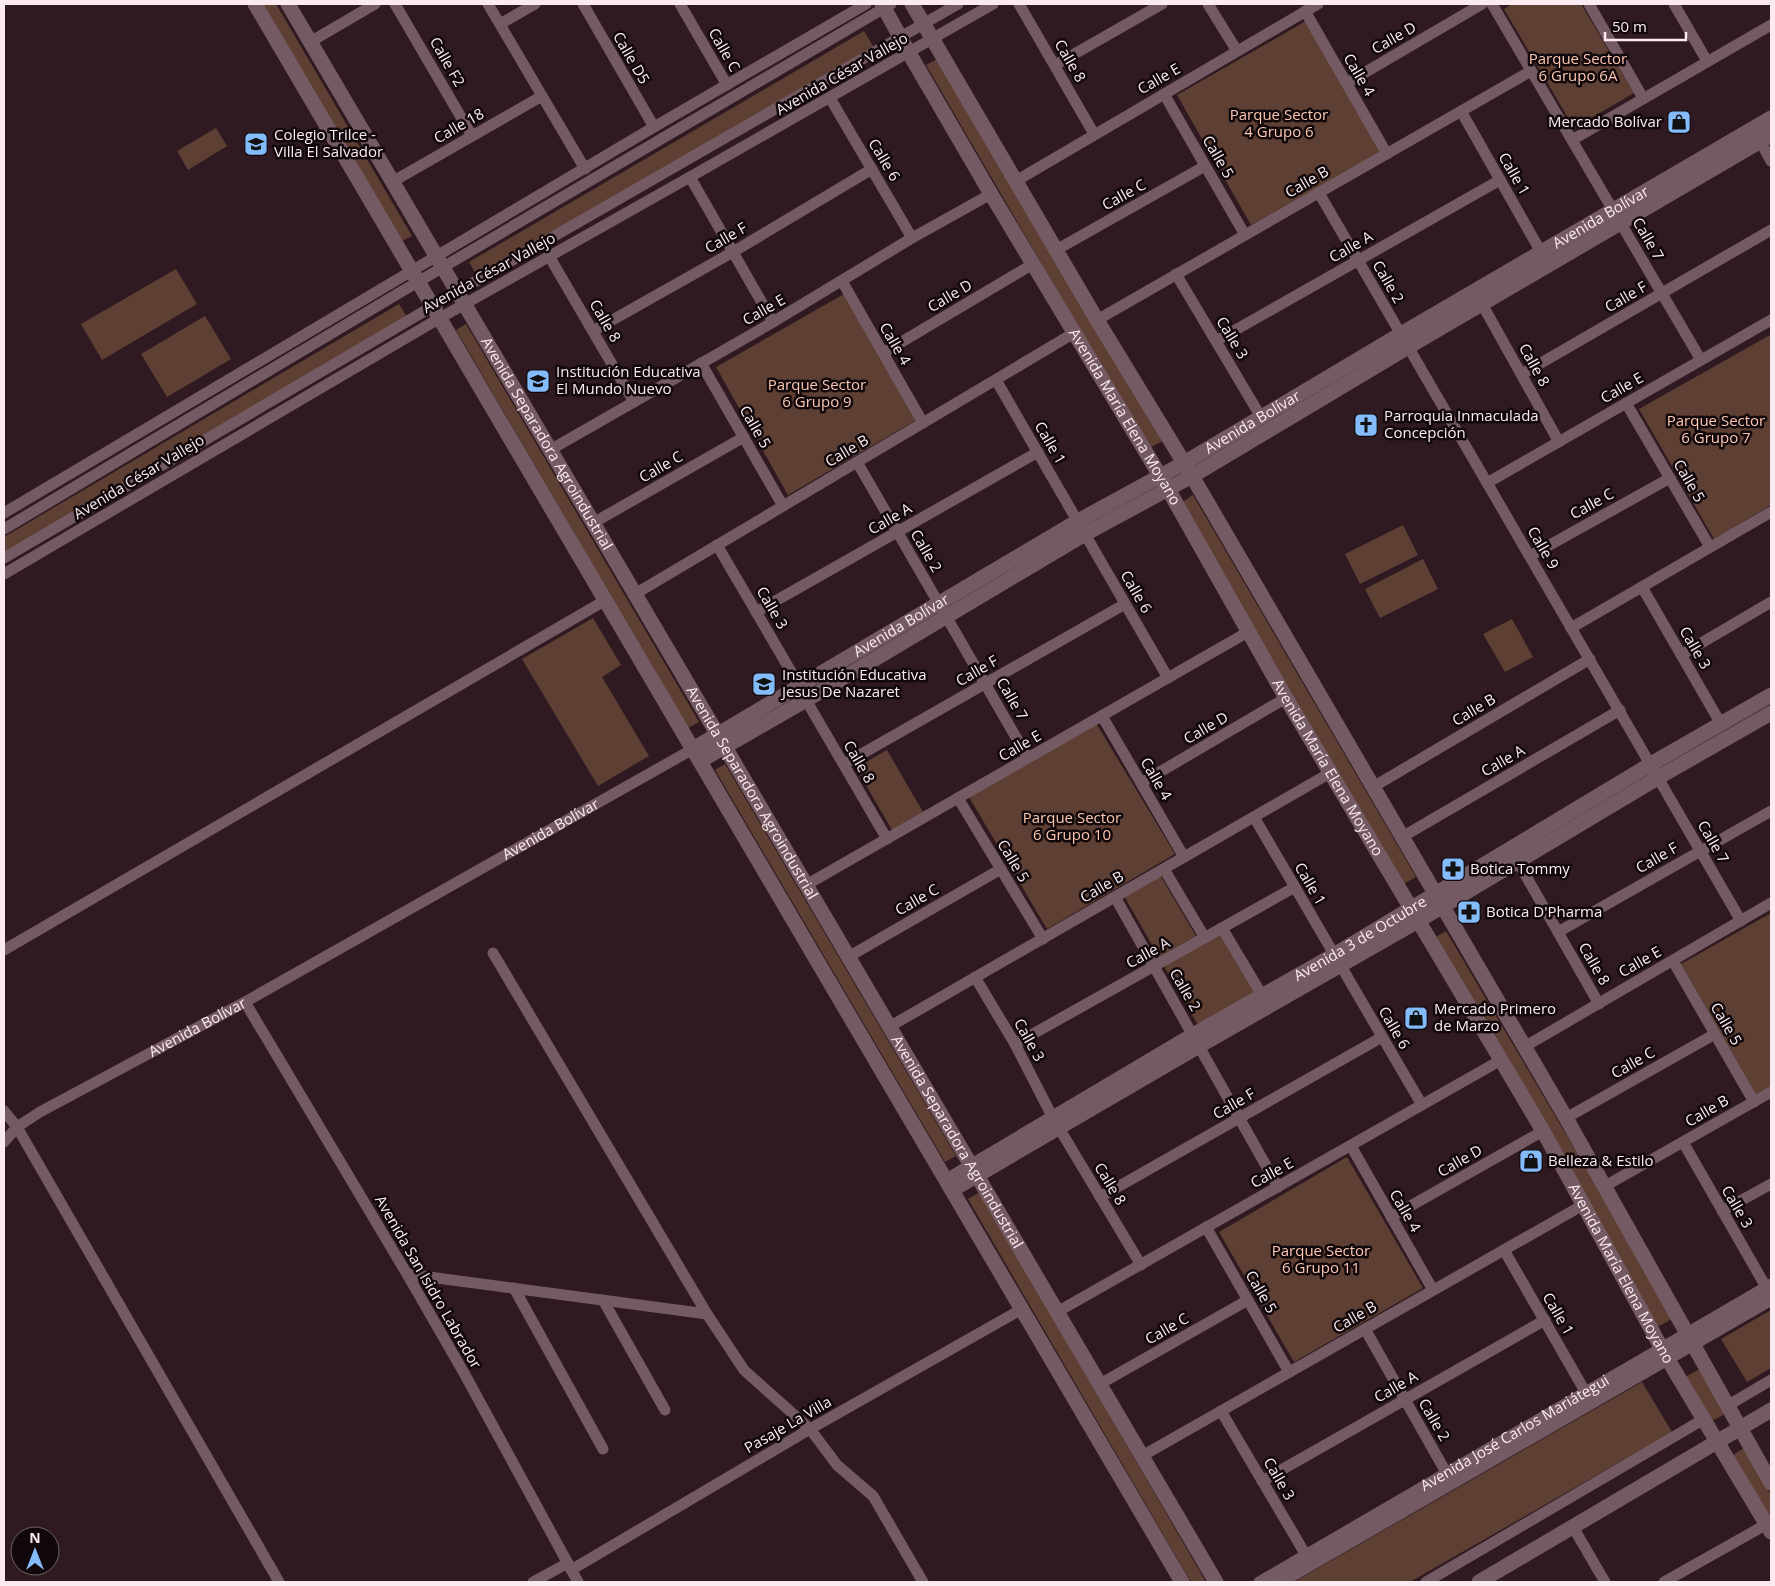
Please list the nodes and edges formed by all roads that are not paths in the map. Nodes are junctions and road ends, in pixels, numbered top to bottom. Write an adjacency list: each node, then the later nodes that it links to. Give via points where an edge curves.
1 (255, 4): 71 (street, Avenida Separadora Agroindustrial)
2 (288, 4): 28 (street, Avenida Separadora Agroindustrial)
3 (375, 4): 28 (street)
4 (395, 4): 44 (street, Calle F2)
5 (488, 4): 23 (street)
6 (536, 4): 23 (street)
7 (583, 4): 42 (street, Calle D5)
8 (866, 4): 35 (street, Avenida César Vallejo)
9 (912, 4): 24 (street, Avenida María Elena Moyano)
10 (958, 4): 24 (street, Avenida César Vallejo)
11 (993, 4): 27 (street, Avenida César Vallejo)
12 (1019, 4): 32 (street, Calle 8)
13 (1162, 4): 32 (street)
14 (1208, 4): 29 (street)
15 (1318, 4): 22 (street, Calle E)
16 (1482, 4): 34 (street, Calle D)
17 (1492, 4): 33 (street, Calle 7)
18 (1589, 4): 39 (street)
19 (1674, 4): 31 (street)
20 (886, 5): 26 (street, Avenida María Elena Moyano); 68 (street, Avenida César Vallejo)
21 (686, 6): 35 (street, Calle C)
22 (1305, 11): 29 (street, Calle E); 34 (street, Calle 4)
23 (500, 24): 37 (street)
24 (923, 24): 26 (street, Avenida César Vallejo); 27 (street, Avenida María Elena Moyano)
25 (1771, 25): 31 (street)
26 (900, 37): 30 (street, Avenida María Elena Moyano); 74 (street, Avenida César Vallejo)
27 (933, 39): 30 (street, Avenida César Vallejo); 54 (street, Avenida María Elena Moyano)
28 (310, 42): 55 (street, Avenida Separadora Agroindustrial)
29 (1237, 51): 36 (street, Calle E)
30 (909, 53): 38 (street, Avenida César Vallejo); 57 (street, Avenida María Elena Moyano)
31 (1708, 61): 39 (street)
32 (1054, 65): 43 (street, Calle 8)
33 (1531, 71): 40 (street, Calle B); 46 (street, Calle 7)
34 (1347, 83): 47 (street, Calle 4)
35 (727, 85): 42 (street, Avenida César Vallejo)
36 (1164, 94): 43 (street, Calle E); 49 (street, Calle 5)
37 (542, 96): 44 (street, Calle 18); 50 (street)
38 (830, 98): 51 (street, Calle 6); 52 (street, Avenida César Vallejo)
39 (1643, 98): 46 (street)
40 (1461, 112): 47 (street, Calle B); 53 (street, Calle 1)
41 (1771, 118): 58 (street, Avenida Bolívar)
42 (654, 127): 50 (street, Avenida César Vallejo)
43 (1094, 134): 54 (street, Calle E)
44 (472, 136): 55 (street, Calle 18)
45 (1766, 138): 48 (street); 59 (street, Avenida Bolívar)
46 (1572, 140): 58 (street, Calle 7)
47 (1387, 154): 56 (street, Calle B)
48 (1771, 161)
49 (1206, 166): 61 (street, Calle 5); 63 (street, Calle C)
50 (585, 169): 68 (street, Avenida César Vallejo)
51 (872, 169): 62 (street, Calle 6); 64 (street, Calle F)
52 (690, 177): 64 (street); 66 (street, Avenida César Vallejo)
53 (1500, 180): 65 (street, Calle 1); 67 (street, Calle A)
54 (1016, 181): 63 (street, Avenida María Elena Moyano)
55 (392, 182): 68 (street, Avenida Separadora Agroindustrial)
56 (1319, 193): 61 (street, Calle B); 67 (street, Calle 2)
57 (991, 194): 62 (street, Calle E); 69 (street, Avenida María Elena Moyano)
58 (1613, 210): 59 (street, Calle 7); 65 (street, Avenida Bolívar)
59 (1621, 224): 73 (street, Calle 7); 75 (street, Avenida Bolívar)
60 (1771, 230): 73 (street, Calle F)
61 (1245, 235): 70 (street, Calle B)
62 (912, 238): 72 (street, Calle E)
63 (1056, 250): 77 (street, Avenida María Elena Moyano)
64 (733, 252): 79 (street); 80 (street, Calle F)
65 (1541, 252): 82 (street, Avenida Bolívar)
66 (549, 256): 74 (street, Avenida César Vallejo); 80 (street, Calle 8)
67 (1358, 260): 82 (street, Calle 2); 83 (street, Calle A)
68 (439, 263): 71 (street, Avenida César Vallejo); 74 (street, Avenida Separadora Agroindustrial)
69 (1033, 264): 81 (street, Avenida María Elena Moyano); 85 (street, Calle D)
70 (1176, 274): 77 (street, Calle B); 83 (street, Calle 3)
71 (416, 276): 76 (street, Avenida Separadora Agroindustrial); 107 (street, Avenida César Vallejo); 110 (street, Avenida César Vallejo)
72 (842, 281): 79 (street, Calle E); 85 (street, Calle 4)
73 (1662, 293): 86 (street, Calle 7); 88 (street, Calle F)
74 (460, 298): 76 (street, Avenida César Vallejo); 96 (street, Avenida Separadora Agroindustrial)
75 (1482, 304): 84 (street, Avenida Bolívar); 88 (street, Calle 8)
76 (436, 312): 115 (street, Avenida César Vallejo); 116 (street, Avenida César Vallejo); 119 (street, Avenida Separadora Agroindustrial)
77 (1097, 320): 99 (street, Avenida María Elena Moyano)
78 (1771, 320): 86 (street, Calle E)
79 (773, 322): 87 (street, Calle E)
80 (593, 331): 90 (street, Calle 8)
81 (1074, 333): 89 (street, Calle B); 100 (street, Avenida María Elena Moyano)
82 (1401, 334): 84 (street, Calle 9); 92 (street, Avenida Bolívar)
83 (1216, 341): 92 (street, Calle 3)
84 (1408, 347): 101 (street, Avenida Bolívar); 103 (street, Calle 9)
85 (883, 353): 93 (street, Calle 4)
86 (1701, 360): 91 (street, Calle E)
87 (701, 363): 90 (street, Calle E); 94 (street, Calle 5)
88 (1522, 374): 95 (street, Calle 8)
89 (996, 380): 93 (street, Calle B); 97 (street, Calle 1)
90 (634, 402): 96 (street, Calle E)
91 (1626, 403): 95 (street, Calle E); 102 (street, Calle 5)
92 (1261, 417): 99 (street, Avenida Bolívar)
93 (923, 423): 98 (street, Calle B)
94 (744, 437): 105 (street, Calle 5); 108 (street, Calle C)
95 (1559, 442): 103 (street, Calle E)
96 (550, 450): 108 (street, Avenida Separadora Agroindustrial)
97 (1038, 452): 109 (street, Calle 1); 111 (street, Calle A)
98 (857, 462): 105 (street, Calle B); 111 (street, Calle 2)
99 (1184, 463): 100 (street, Avenida Bolívar); 101 (street, Avenida María Elena Moyano)
100 (1160, 476): 104 (street, Avenida María Elena Moyano); 109 (street, Avenida Bolívar)
101 (1192, 476): 104 (street, Avenida Bolívar); 144 (street, Avenida María Elena Moyano)
102 (1670, 478): 113 (street, Calle 5); 114 (street, Calle C)
103 (1487, 483): 114 (street, Calle 9)
104 (1168, 489): 109 (street, Avenida Bolívar); 125 (street, Avenida María Elena Moyano)
105 (783, 506): 112 (street, Calle B)
106 (1771, 512): 113 (street)
107 (4, 513)
108 (593, 523): 118 (street, Avenida Separadora Agroindustrial)
109 (1081, 528): 121 (street, Calle 6); 122 (street, Avenida Bolívar)
110 (4, 529)
111 (897, 532): 122 (street, Calle 2); 123 (street, Calle A)
112 (717, 545): 118 (street, Calle B); 123 (street, Calle 3)
113 (1710, 547): 117 (street)
114 (1530, 556): 124 (street, Calle 9)
115 (4, 558)
116 (4, 574)
117 (1642, 587): 124 (street); 126 (street, Calle 3)
118 (635, 594): 137 (street, Avenida Separadora Agroindustrial)
119 (606, 600): 138 (street, Avenida Separadora Agroindustrial); 166 (street)
120 (1771, 602): 126 (street)
121 (1126, 604): 128 (street, Calle 6); 129 (street, Calle F)
122 (943, 609): 129 (street, Calle 7); 130 (street, Avenida Bolívar)
123 (756, 612): 130 (street, Calle 3)
124 (1572, 628): 127 (street, Calle 9)
125 (1248, 632): 128 (street, Calle E); 132 (street, Avenida María Elena Moyano)
126 (1681, 655): 136 (street, Calle 3)
127 (1590, 659): 133 (street, Calle 9); 144 (street, Calle B)
128 (1168, 678): 135 (street, Calle E)
129 (985, 684): 139 (street, Calle 7); 140 (street, Calle F)
130 (803, 693): 137 (street, Avenida Bolívar); 140 (street, Calle 8)
131 (1771, 695): 136 (street, Avenida 3 de Octubre)
132 (1286, 698): 142 (street, Avenida María Elena Moyano); 143 (street, Calle D)
133 (1620, 710): 141 (street, Calle 9); 148 (street, Calle A)
134 (1771, 713): 141 (street, Avenida 3 de Octubre)
135 (1102, 716): 139 (street, Calle E); 143 (street, Calle 4)
136 (1721, 724): 141 (street, Avenida 3 de Octubre)
137 (721, 741): 138 (street, Avenida Bolívar); 155 (street, Avenida Separadora Agroindustrial)
138 (696, 755): 174 (street, Avenida Bolívar); 197 (street, Avenida Separadora Agroindustrial)
139 (1028, 758): 145 (street, Calle E)
140 (844, 764): 149 (street, Calle 8)
141 (1655, 771): 150 (street, Calle 7); 152 (street, Avenida 3 de Octubre); 158 (street, Avenida 3 de Octubre)
142 (1330, 773): 147 (street, Calle B); 160 (street, Avenida María Elena Moyano)
143 (1141, 783): 151 (street, Calle 4)
144 (1373, 787): 148 (street, Avenida María Elena Moyano)
145 (958, 798): 149 (street, Calle E); 153 (street, Calle 5)
146 (1771, 811): 150 (street, Calle F)
147 (1254, 817): 151 (street, Calle B); 156 (street, Calle 1)
148 (1402, 837): 158 (street, Avenida María Elena Moyano)
149 (887, 839): 155 (street, Calle E)
150 (1701, 851): 161 (street, Calle 7); 163 (street, Calle F)
151 (1184, 858): 154 (street, Calle B)
152 (1518, 862): 158 (street, Avenida 3 de Octubre); 163 (street, Calle 8)
153 (1001, 869): 165 (street, Calle 5); 168 (street, Calle C)
154 (1164, 869): 157 (street, Calle B); 164 (street)
155 (806, 885): 168 (street, Avenida Separadora Agroindustrial)
156 (1295, 887): 162 (street, Calle A); 169 (street, Calle 1)
157 (1115, 897): 165 (street, Calle B); 171 (street, Calle 2)
158 (1438, 900): 160 (street, Avenida 3 de Octubre); 181 (street, Avenida María Elena Moyano)
159 (1771, 903): 161 (street, Calle E)
160 (1415, 915): 169 (street, Avenida 3 de Octubre); 182 (street, Avenida María Elena Moyano)
161 (1741, 921): 170 (street, Calle E)
162 (1222, 928): 164 (street, Calle A); 173 (street)
163 (1558, 932): 175 (street, Calle 8)
164 (1205, 938): 171 (street, Calle A)
165 (1043, 939): 172 (street, Calle B)
166 (4, 950)
167 (493, 952): 215 (street)
168 (848, 957): 176 (street, Avenida Separadora Agroindustrial)
169 (1337, 960): 173 (street, Avenida 3 de Octubre); 178 (street, Calle 6); 179 (street, Avenida 3 de Octubre)
170 (1673, 961): 175 (street, Calle E); 177 (street, Calle 5)
171 (1154, 966): 179 (street, Calle 2); 180 (street, Calle A)
172 (975, 977): 176 (street, Calle B); 180 (street, Calle 3)
173 (1262, 995): 179 (street, Avenida 3 de Octubre)
174 (245, 1002): 190 (street, Avenida Bolívar); 207 (street, Avenida San Isidro Labrador)
175 (1599, 1004): 181 (street, Calle E)
176 (889, 1027): 195 (street, Avenida Separadora Agroindustrial)
177 (1715, 1034): 184 (street, Calle 5); 188 (street, Calle C)
178 (1382, 1037): 185 (street, Calle 6); 187 (street, Calle F)
179 (1196, 1041): 187 (street); 189 (street, Avenida 3 de Octubre)
180 (1015, 1044): 189 (street, Calle 3)
181 (1524, 1047): 188 (street, Avenida María Elena Moyano)
182 (1501, 1060): 185 (street, Calle E); 191 (street, Avenida María Elena Moyano)
183 (1771, 1092): 184 (street, Calle B)
184 (1754, 1102): 193 (street, Calle B)
185 (1422, 1105): 194 (street, Calle E)
186 (4, 1111): 190 (street)
187 (1240, 1118): 199 (street); 200 (street, Calle F)
188 (1566, 1118): 198 (street, Avenida María Elena Moyano)
189 (1056, 1123): 195 (street, Avenida 3 de Octubre); 200 (street, Calle 8)
190 (17, 1127): 192 (street, Avenida Bolívar); 242 (street)
191 (1542, 1131): 201 (street, Avenida María Elena Moyano); 203 (street, Calle D)
192 (4, 1142)
193 (1683, 1142): 198 (street, Calle B); 202 (street, Calle 3)
194 (1351, 1146): 199 (street, Calle E); 203 (street, Calle 4)
195 (974, 1171): 197 (street, Avenida 3 de Octubre); 214 (street, Avenida Separadora Agroindustrial)
196 (1771, 1184): 202 (street)
197 (949, 1186): 213 (street, Avenida Separadora Agroindustrial)
198 (1605, 1186): 218 (street, Avenida María Elena Moyano)
199 (1278, 1187): 204 (street, Calle E)
200 (1100, 1197): 206 (street, Calle 8)
201 (1583, 1205): 205 (street, Calle B); 219 (street, Avenida María Elena Moyano)
202 (1722, 1211): 210 (street, Calle 3)
203 (1392, 1217): 209 (street, Calle 4)
204 (1206, 1228): 206 (street, Calle E); 212 (street, Calle 5)
205 (1504, 1250): 209 (street, Calle B); 216 (street, Calle 1)
206 (1141, 1265): 214 (street, Calle E)
207 (407, 1274): 208 (street); 241 (street, Avenida San Isidro Labrador)
208 (514, 1288): 211 (street); 233 (street)
209 (1433, 1290): 217 (street, Calle B)
210 (1770, 1290): 218 (street, Avenida José Carlos Mariátegui)
211 (603, 1300): 215 (street); 226 (street)
212 (1248, 1300): 220 (street, Calle 5); 222 (street, Calle C)
213 (1022, 1309): 231 (street, Pasaje La Villa); 246 (street, Avenida Separadora Agroindustrial)
214 (1057, 1312): 222 (street, Avenida Separadora Agroindustrial)
215 (707, 1314): 231 (street, via 744,1370)
216 (1545, 1320): 223 (street, Calle 1); 224 (street, Calle A)
217 (1365, 1329): 220 (street, Calle B); 224 (street, Calle 2)
218 (1689, 1339): 219 (street, Avenida José Carlos Mariátegui); 225 (street, Avenida María Elena Moyano)
219 (1665, 1353): 223 (street, Avenida José Carlos Mariátegui); 229 (street, Avenida María Elena Moyano); 240 (street, Avenida José Carlos Mariátegui)
220 (1290, 1372): 228 (street, Calle B)
221 (1771, 1380): 225 (street)
222 (1100, 1384): 234 (street, Avenida Separadora Agroindustrial)
223 (1586, 1393): 235 (street, Avenida José Carlos Mariátegui)
224 (1405, 1400): 235 (street, Calle 2); 236 (street, Calle A)
225 (1727, 1406): 230 (street, Avenida María Elena Moyano)
226 (666, 1410)
227 (1771, 1410): 230 (street)
228 (1221, 1411): 234 (street, Calle B); 236 (street, Calle 3)
229 (1704, 1419): 232 (street, Avenida María Elena Moyano); 250 (street)
230 (1739, 1428): 232 (street); 237 (street, Avenida María Elena Moyano)
231 (810, 1429): 241 (street, Pasaje La Villa); 245 (street, via 837,1465 873,1496)
232 (1718, 1441): 238 (street); 239 (street, Avenida María Elena Moyano)
233 (603, 1449)
234 (1142, 1456): 247 (street, Avenida Separadora Agroindustrial)
235 (1447, 1474): 240 (street, Avenida José Carlos Mariátegui)
236 (1262, 1481): 240 (street, Calle 3)
237 (1771, 1483)
238 (1572, 1527): 251 (street); 252 (street)
239 (1769, 1528): 253 (street)
240 (1309, 1559): 248 (street, Avenida José Carlos Mariátegui); 249 (street, Avenida José Carlos Mariátegui)
241 (570, 1566): 243 (street, Pasaje La Villa); 244 (street, Avenida San Isidro Labrador)
242 (279, 1582)
243 (533, 1582)
244 (578, 1582)
245 (923, 1582)
246 (1182, 1582)
247 (1216, 1582)
248 (1259, 1582)
249 (1278, 1582)
250 (1426, 1582)
251 (1479, 1582)
252 (1605, 1582)
253 (1664, 1582)

